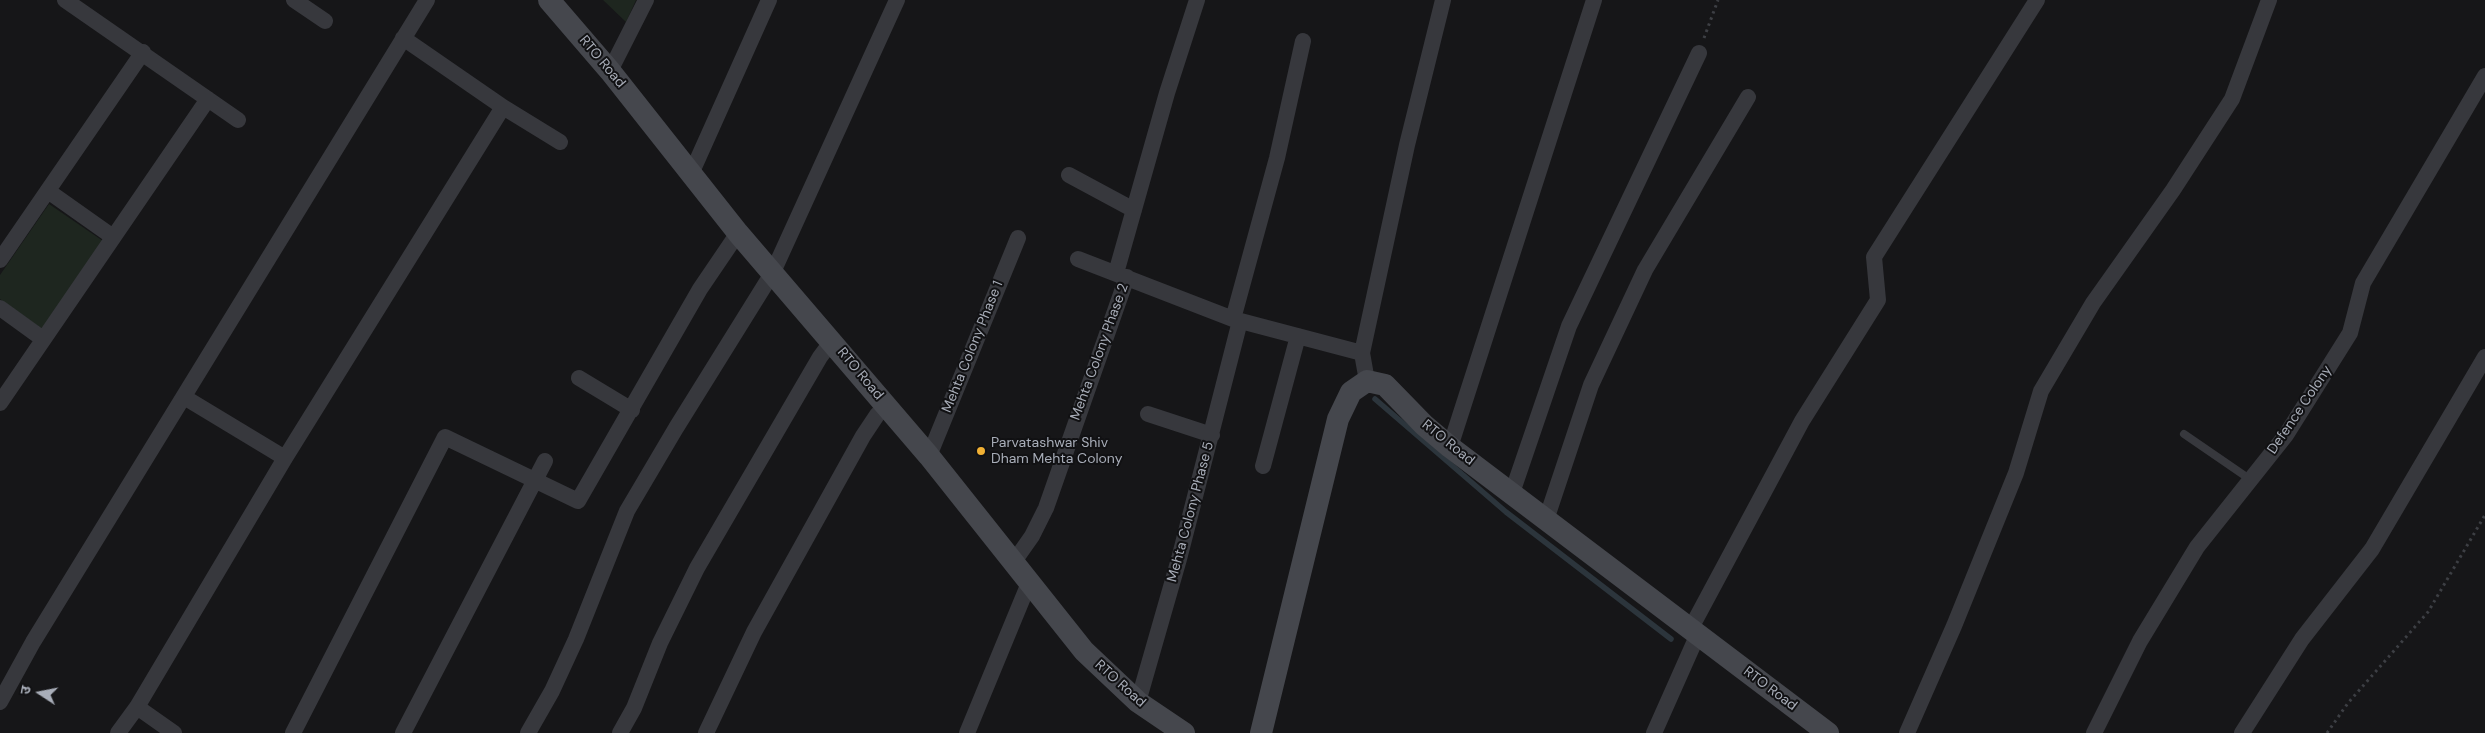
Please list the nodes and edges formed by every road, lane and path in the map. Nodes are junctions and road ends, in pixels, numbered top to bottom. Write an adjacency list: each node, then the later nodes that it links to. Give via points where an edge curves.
1 (66, 0): 17 (street)
2 (294, 0): 14 (street)
3 (426, 0): 15 (street)
4 (549, 0): 19 (street, RTO Road)
5 (646, 0): 19 (street)
6 (769, 0): 26 (street)
7 (897, 0): 35 (street)
8 (1197, 0): 29 (street, Mehta Colony Phase 2, via 1166,93)
9 (1443, 0): 42 (street, via 1407,145)
10 (1594, 0): 53 (street)
11 (1718, 0): 18 (path)
12 (2038, 0): 65 (street, via 1874,257 1878,300 1802,421)
13 (2269, 0): 81 (street, via 2232,99 2093,303 2042,391 2016,473)
14 (325, 22)
15 (403, 38): 23 (street); 46 (street)
16 (1303, 41): 38 (street, Mehta Colony Phase 5)
17 (143, 52): 22 (street); 28 (street)
18 (1699, 53): 60 (street, via 1569,326)
19 (610, 71): 26 (street, RTO Road)
20 (2485, 76): 58 (street, Defence Colony, via 2363,283 2350,334 2286,435)
21 (1748, 97): 62 (street, via 1645,270 1591,385)
22 (208, 99): 24 (street); 31 (street)
23 (503, 107): 25 (street); 55 (street)
24 (238, 120)
25 (560, 142)
26 (691, 174): 30 (street, RTO Road)
27 (1069, 175): 29 (street)
28 (48, 191): 31 (street); 34 (street)
29 (1134, 210): 36 (street, Mehta Colony Phase 2)
30 (738, 233): 35 (street, RTO Road); 49 (street, via 700,288)
31 (113, 237): 40 (street)
32 (1018, 238): 54 (street, Mehta Colony Phase 1)
33 (1078, 259): 36 (street)
34 (0, 260)
35 (773, 272): 41 (street, RTO Road); 74 (street, via 628,512 552,692)
36 (1122, 275): 38 (street); 63 (street, Mehta Colony Phase 2, via 1046,508 1032,536)
37 (0, 308): 40 (street)
38 (1236, 320): 39 (street); 52 (street, Mehta Colony Phase 5)
39 (1298, 336): 42 (street); 57 (street)
40 (43, 339): 47 (street)
41 (832, 340): 48 (street, RTO Road); 75 (street, via 696,568)
42 (1362, 353): 45 (street)
43 (2485, 357): 83 (street, via 2372,549 2302,639)
44 (579, 378): 49 (street)
45 (1367, 381): 53 (street, RTO Road, via 1385,385); 78 (street, via 1351,392 1338,419)
46 (184, 397): 55 (street); 66 (street, via 33,642)
47 (0, 403)
48 (887, 405): 54 (street, RTO Road); 76 (street, via 863,436 754,632)
49 (632, 410): 59 (street, via 578,501)
50 (1148, 414): 52 (street)
51 (2184, 434): 58 (lane)
52 (1212, 435): 67 (street, Mehta Colony Phase 5)
53 (1450, 447): 60 (street, RTO Road)
54 (929, 456): 63 (street, RTO Road)
55 (285, 458): 68 (street)
56 (546, 461): 59 (street)
57 (1264, 466)
58 (2250, 480): 82 (street, Defence Colony, via 2197,547 2140,641)
59 (534, 482): 72 (street, via 445,437); 73 (street)
60 (1512, 493): 62 (street, RTO Road)
61 (2485, 515): 84 (path, via 2428,612 2348,703)
62 (1546, 520): 65 (street, RTO Road)
63 (1012, 563): 64 (street, RTO Road)
64 (1029, 583): 67 (street, RTO Road, via 1084,651); 77 (street)
65 (1694, 631): 79 (street); 80 (street, RTO Road)
66 (0, 702)
67 (1138, 702): 69 (street, RTO Road)
68 (137, 706): 70 (street); 71 (street)
69 (1177, 731)
70 (118, 733)
71 (174, 733)
72 (293, 733)
73 (404, 733)
74 (528, 733)
75 (620, 733)
76 (706, 733)
77 (967, 733)
78 (1261, 733)
79 (1654, 733)
80 (1828, 733)
81 (1907, 733)
82 (2094, 733)
83 (2242, 733)
84 (2327, 733)

